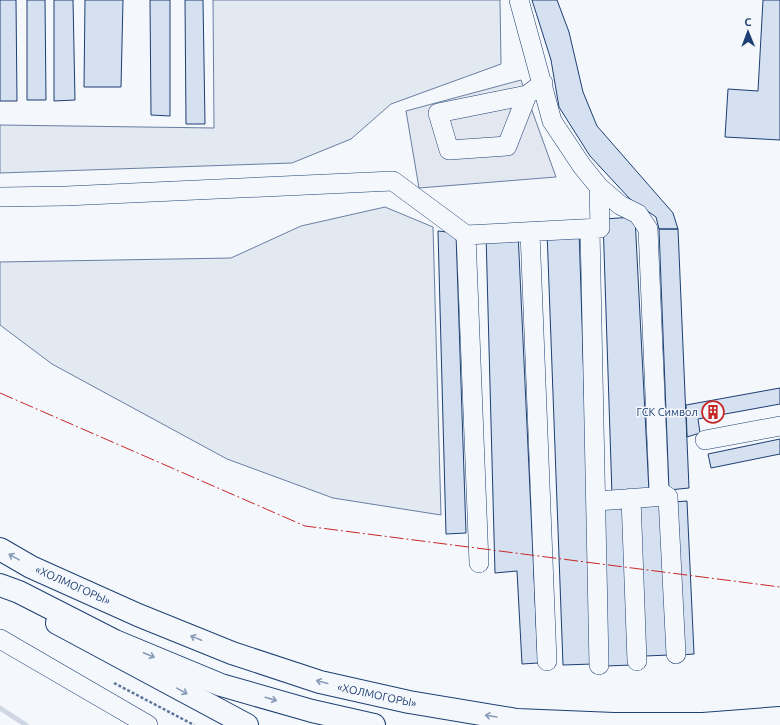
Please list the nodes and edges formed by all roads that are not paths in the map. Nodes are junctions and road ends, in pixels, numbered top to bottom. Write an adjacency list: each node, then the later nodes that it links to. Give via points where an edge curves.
1 (518, 0): 2 (street)
2 (543, 83): 3 (street); 4 (street, via 552,121)
3 (527, 95): 3 (street, via 507,146 449,150 438,113)
4 (599, 187): 6 (street, via 600,228); 11 (street, via 620,205 638,214 648,229 659,491)
5 (0, 197): 8 (street, via 74,196 393,181)
6 (590, 229): 7 (street); 13 (street)
7 (530, 232): 8 (street); 20 (street)
8 (466, 235): 15 (street)
9 (780, 426): 10 (street)
10 (705, 440)
11 (666, 496): 12 (street); 19 (street)
12 (631, 498): 13 (street); 21 (street)
13 (597, 501): 22 (street)
14 (0, 549): 25 (main road, «ХОЛМОГОРЫ», one-way to 14, via 517,720 409,702 320,682 232,653 146,618 31,567)
15 (479, 563)
16 (0, 585): 28 (main road, one-way to 28, via 19,592 115,641 222,685 312,711)
17 (0, 592): 27 (main road, one-way to 27)
18 (0, 639): 26 (street)
19 (676, 654)
20 (547, 661)
21 (637, 661)
22 (599, 665)
23 (780, 710): 25 (main road)
24 (780, 718): 25 (main road, «ХОЛМОГОРЫ»)
25 (703, 724)
26 (148, 725)
27 (247, 725)
28 (374, 725)

